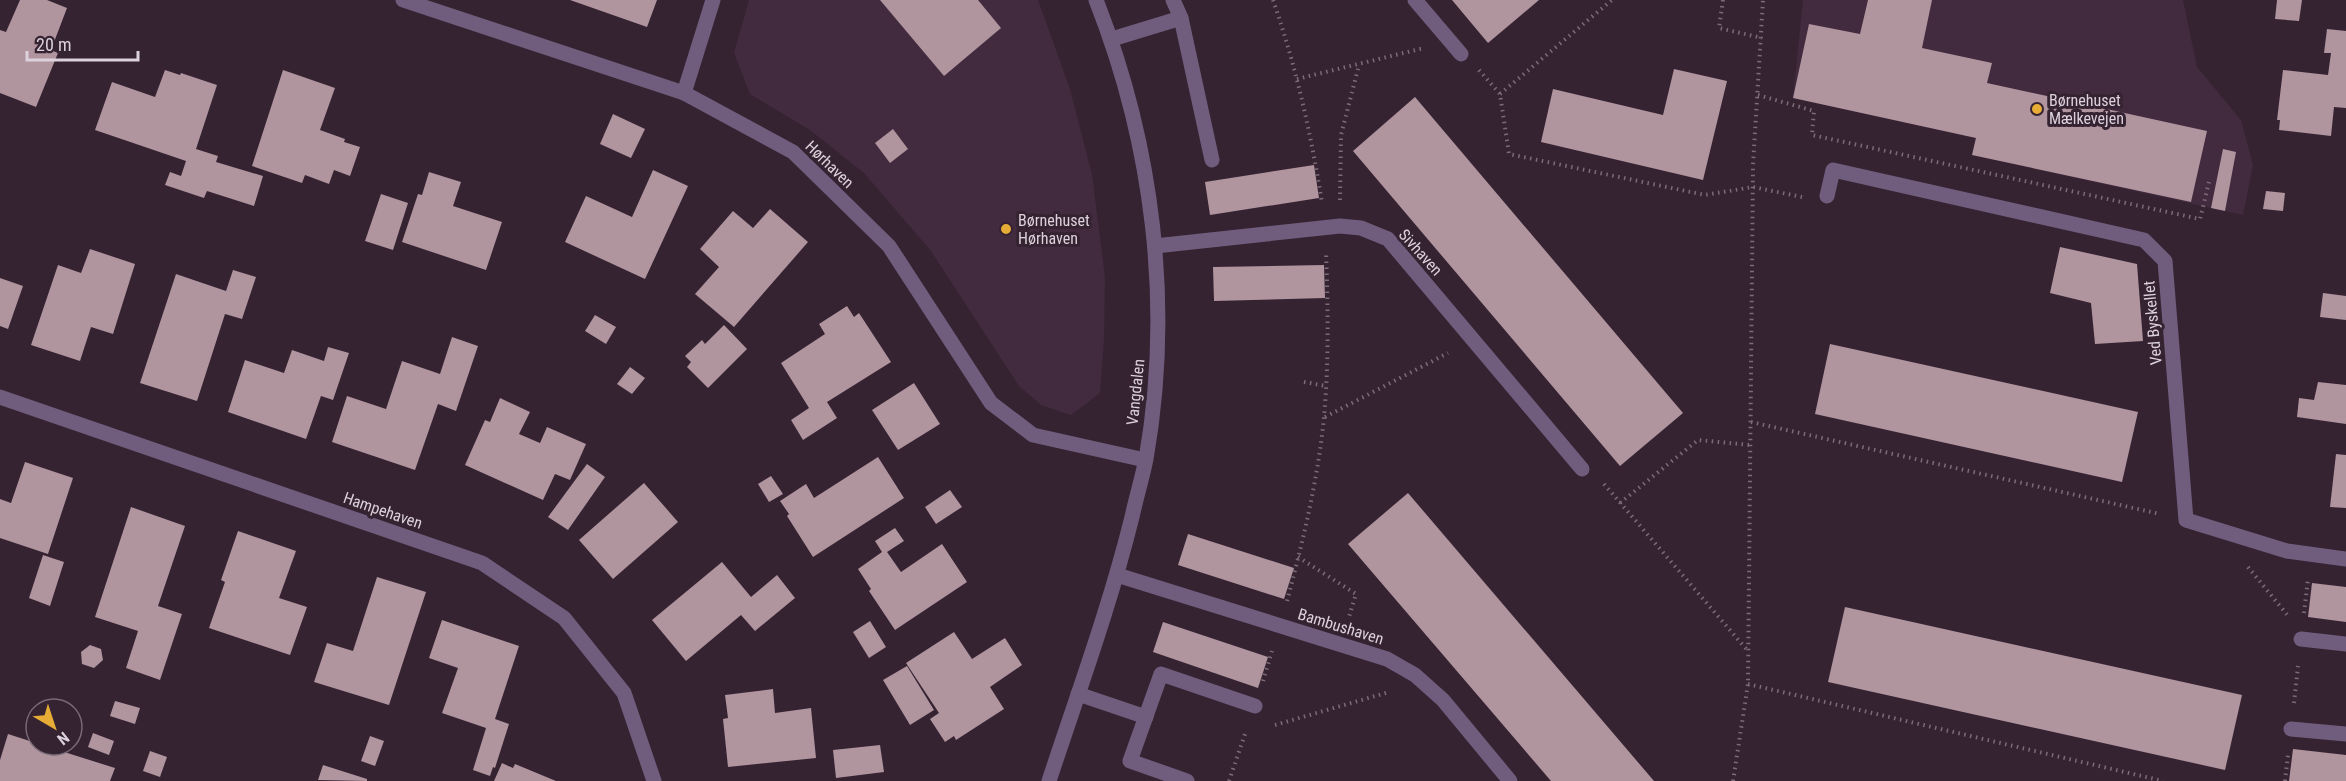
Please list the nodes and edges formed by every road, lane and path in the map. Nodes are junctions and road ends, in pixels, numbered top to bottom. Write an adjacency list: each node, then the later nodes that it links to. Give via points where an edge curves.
1 (403, 0): 17 (street, Hørhaven)
2 (714, 0): 17 (street)
3 (1096, 0): 13 (street, Vangdalen)
4 (1173, 0): 10 (street)
5 (1273, 0): 16 (path)
6 (1415, 0): 11 (street)
7 (1612, 0): 18 (path)
8 (1724, 0): 12 (path, via 1719,28)
9 (1763, 0): 12 (path)
10 (1181, 18): 13 (street); 20 (street)
11 (1443, 32): 14 (street); 15 (path, via 1421,50)
12 (1761, 38): 19 (path)
13 (1112, 39): 25 (street, Vangdalen, via 1142,150)
14 (1461, 54): 18 (path)
15 (1359, 65): 16 (path); 24 (path, via 1341,135)
16 (1297, 79): 24 (path)
17 (684, 93): 33 (street, Hørhaven, via 793,152 889,246 991,403 1033,435)
18 (1500, 94): 22 (path, via 1509,154 1705,195)
19 (1758, 95): 21 (path, via 1814,111 1812,135 2200,219); 22 (path)
20 (1212, 160)
21 (2209, 182)
22 (1753, 187): 23 (path, via 1816,200); 31 (path)
23 (1827, 196): 36 (street, Ved Byskellet, via 1833,170 2144,240 2165,261)
24 (1333, 226): 25 (street, Sivhaven); 26 (street, Sivhaven, via 1361,228 1388,239); 28 (path)
25 (1155, 246): 33 (street, Vangdalen, via 1158,333)
26 (1473, 340): 30 (path); 34 (street, Sivhaven)
27 (1304, 382): 28 (path)
28 (1326, 386): 30 (path)
29 (0, 397): 56 (street, Hampehaven, via 482,563 564,618 618,685)
30 (1324, 418): 37 (path)
31 (1751, 422): 32 (path); 36 (path)
32 (1750, 445): 35 (path, via 1698,440); 45 (path)
33 (1145, 460): 40 (street, Vangdalen)
34 (1582, 469): 35 (path, via 1600,478)
35 (1620, 503): 45 (path)
36 (2186, 520): 38 (street, via 2287,551)
37 (1298, 557): 41 (path); 43 (path, via 1356,594)
38 (2346, 559)
39 (2245, 564): 42 (path)
40 (1117, 575): 41 (street, Bambushaven); 48 (street, Vangdalen)
41 (1281, 626): 43 (street, Bambushaven); 49 (path)
42 (2298, 632): 44 (street)
43 (1340, 644): 46 (street, Bambushaven, via 1387,659)
44 (2346, 644)
45 (1749, 652): 47 (path)
46 (1423, 682): 51 (path); 60 (street, Bambushaven, via 1443,700)
47 (1748, 684): 61 (path); 62 (path)
48 (1078, 694): 50 (street); 57 (street, Vangdalen)
49 (1255, 706): 50 (street, via 1161,674); 54 (path)
50 (1146, 717): 58 (street, via 1130,761)
51 (1268, 727)
52 (2291, 729): 55 (street)
53 (1257, 730): 54 (path)
54 (1245, 733): 59 (path)
55 (2346, 734)
56 (654, 781)
57 (1049, 781)
58 (1187, 781)
59 (1229, 781)
60 (1510, 781)
61 (1733, 781)
62 (2163, 781)

